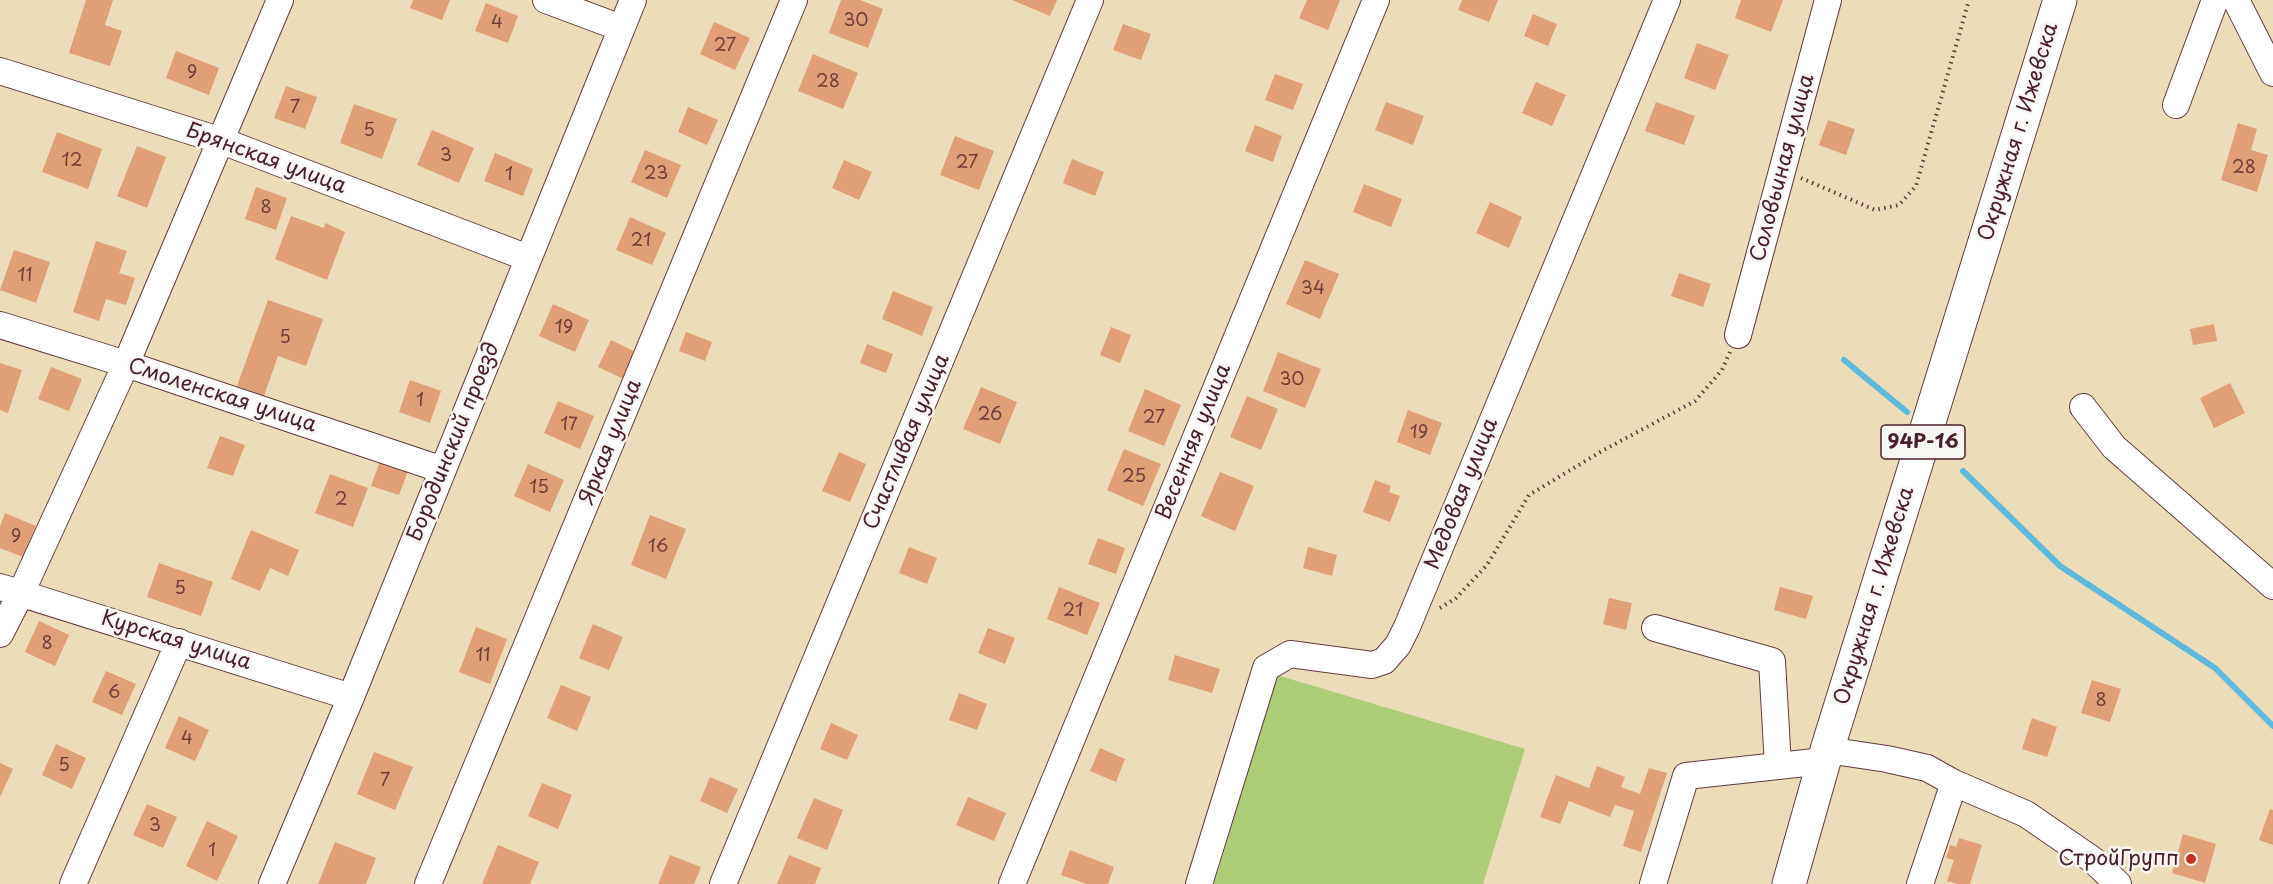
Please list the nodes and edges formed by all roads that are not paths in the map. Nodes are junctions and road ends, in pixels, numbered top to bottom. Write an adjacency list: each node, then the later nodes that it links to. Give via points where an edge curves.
1 (280, 0): 16 (street)
2 (546, 0): 12 (street)
3 (633, 0): 12 (street, Бородинский проезд)
4 (794, 0): 34 (street, Яркая улица)
5 (1090, 0): 35 (street, Счастливая улица)
6 (1376, 0): 36 (street, Весенняя улица)
7 (1666, 0): 37 (street, Медовая улица, via 1398,645 1384,661 1372,665 1290,654 1266,668)
8 (1828, 0): 19 (street, Соловьиная улица)
9 (2060, 0): 29 (main road, Окружная г. Ижевска / 94Р-16)
10 (2215, 0): 15 (street)
11 (2236, 0): 14 (street)
12 (621, 28): 17 (street, Бородинский проезд)
13 (0, 71): 16 (street, Брянская улица)
14 (2273, 73)
15 (2176, 105)
16 (222, 141): 17 (street, Брянская улица); 20 (street)
17 (528, 258): 22 (street, Бородинский проезд)
18 (0, 324): 20 (street, Смоленская улица)
19 (1738, 335)
20 (126, 364): 22 (street, Смоленская улица); 24 (street)
21 (2083, 407): 23 (street, via 2114,447)
22 (442, 470): 28 (street, Бородинский проезд)
23 (2273, 586)
24 (11, 590): 26 (street); 27 (street, Курская улица)
25 (1655, 628): 30 (street, via 1772,661)
26 (0, 634)
27 (179, 642): 28 (street, Курская улица); 32 (street)
28 (351, 696): 33 (street, Бородинский проезд)
29 (1826, 755): 30 (street); 31 (street, via 1887,759 1927,768); 39 (main road, Окружная г. Ижевска / 94Р-16)
30 (1778, 766): 38 (street, via 1686,776)
31 (1954, 783): 40 (street); 41 (street, via 2026,814 2093,860)
32 (73, 884)
33 (272, 884)
34 (428, 884)
35 (723, 884)
36 (1012, 884)
37 (1199, 884)
38 (1653, 884)
39 (1789, 884)
40 (1920, 884)
41 (2118, 884)

